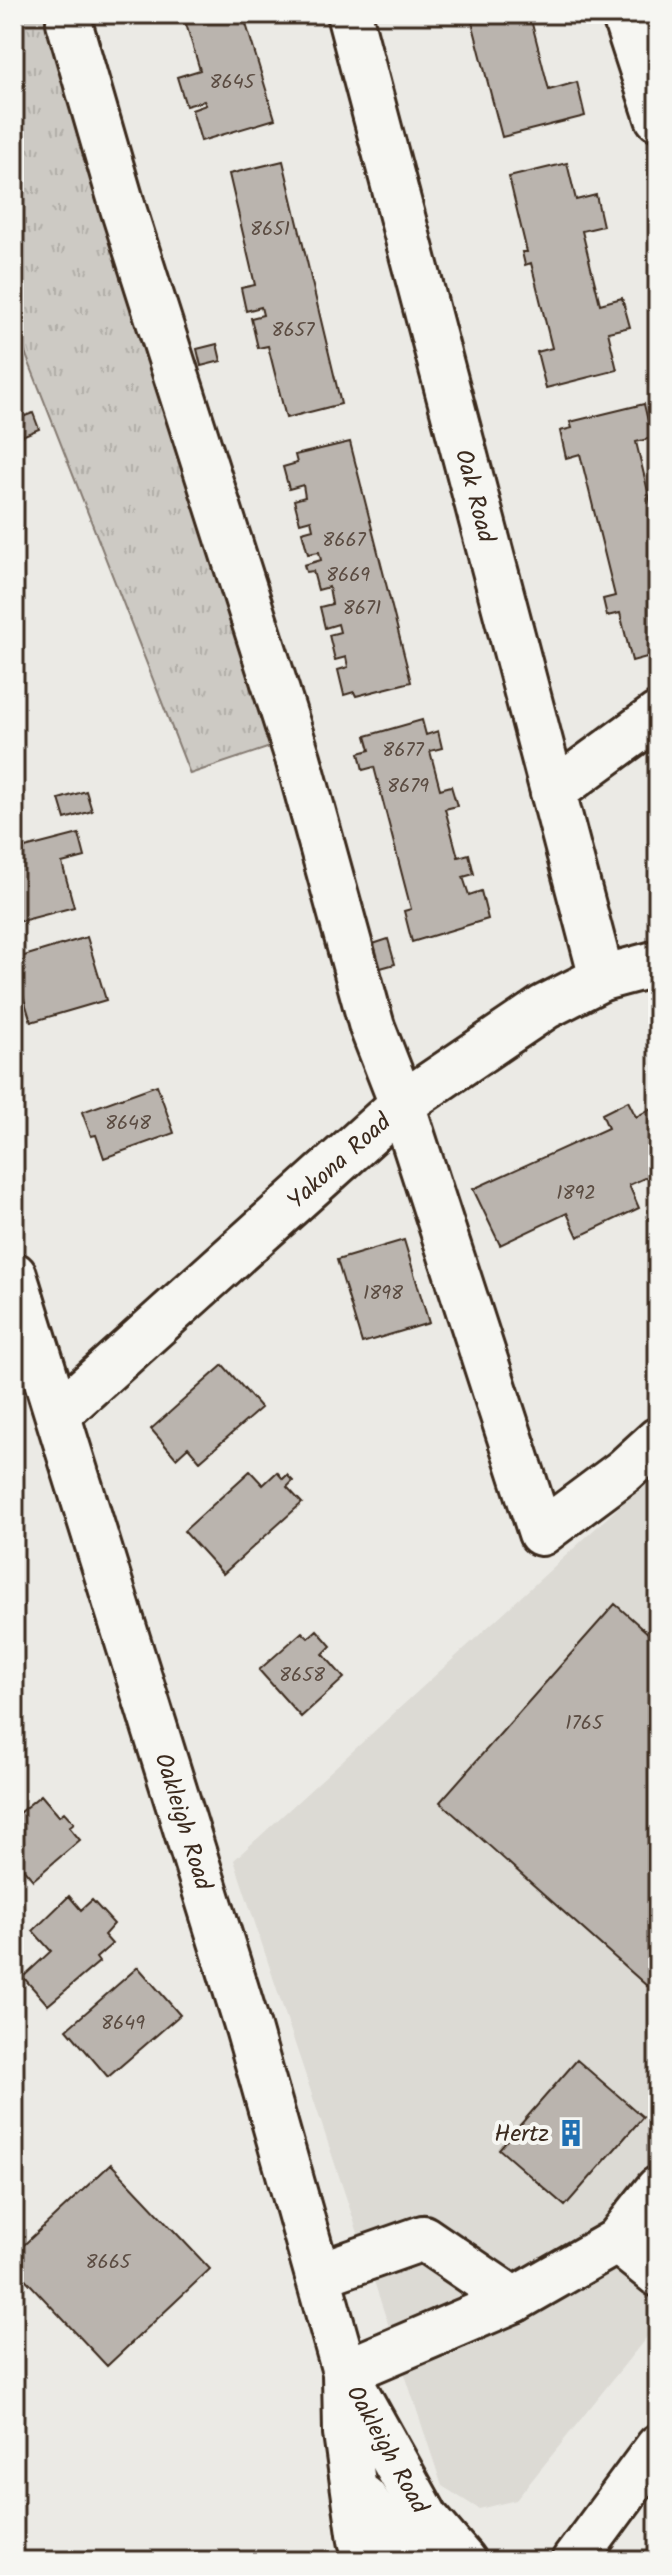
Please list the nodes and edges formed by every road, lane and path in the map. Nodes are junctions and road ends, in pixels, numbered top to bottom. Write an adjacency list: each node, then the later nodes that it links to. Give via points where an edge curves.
1 (72, 14): 9 (street, via 69,22 122,205 298,758 372,1027)
2 (349, 14): 6 (street, Oak Road)
3 (624, 14): 4 (street)
4 (658, 118)
5 (658, 715): 6 (street)
6 (553, 792): 8 (street, Oak Road)
7 (658, 963): 8 (street, Yakona Road)
8 (602, 978): 9 (street, Yakona Road, via 545,1007)
9 (402, 1104): 11 (street, Yakona Road); 12 (street, via 541,1533)
10 (18, 1299): 11 (street, Oakleigh Road)
11 (58, 1414): 16 (street, Oakleigh Road, via 244,2013)
12 (658, 1440)
13 (658, 2189): 14 (street)
14 (617, 2241): 15 (street); 17 (street)
15 (658, 2274)
16 (318, 2275): 17 (street, via 423,2238); 18 (street, Oakleigh Road)
17 (514, 2300): 18 (street)
18 (345, 2372): 20 (street, Oakleigh Road); 23 (street, Oakleigh Road, via 426,2518)
19 (658, 2447): 24 (street)
20 (354, 2483): 21 (street); 22 (street, Oakleigh Road)
21 (368, 2561)
22 (407, 2561)
23 (463, 2561)
24 (574, 2561)

